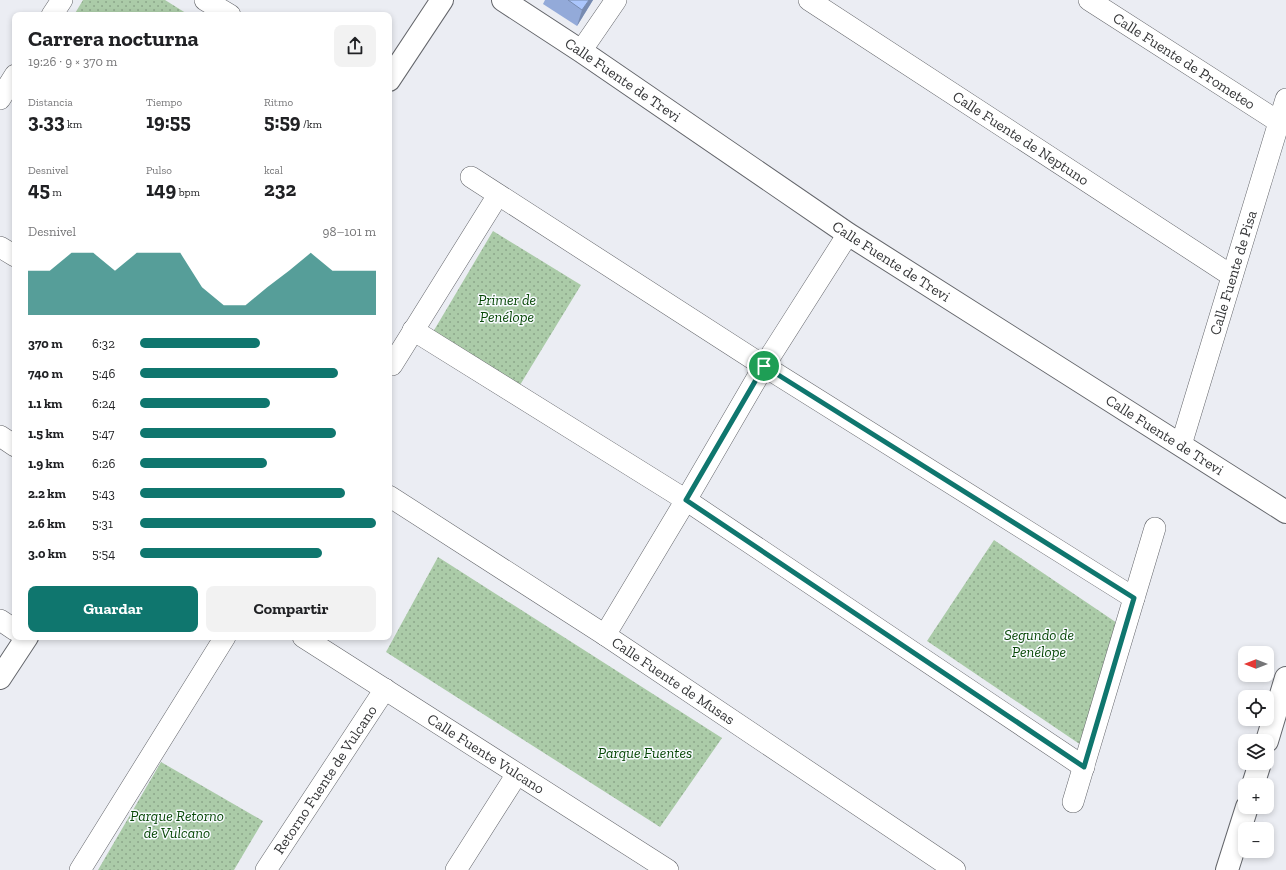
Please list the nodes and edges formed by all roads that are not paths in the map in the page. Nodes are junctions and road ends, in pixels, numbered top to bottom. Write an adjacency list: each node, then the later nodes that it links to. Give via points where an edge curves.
1 (62, 0): 9 (street)
2 (205, 0): 10 (street)
3 (240, 0): 11 (street)
4 (442, 0): 13 (street)
5 (504, 0): 12 (street, Calle Fuente de Trevi)
6 (616, 0): 12 (street)
7 (809, 0): 23 (street, Calle Fuente de Neptuno)
8 (1089, 0): 17 (street, Calle Fuente de Prometeo)
9 (54, 12)
10 (226, 12)
11 (233, 12)
12 (581, 52): 20 (street, Calle Fuente de Trevi)
13 (392, 75)
14 (12, 80): 15 (street)
15 (0, 98)
16 (1286, 100): 17 (street, Calle Fuente de Pisa)
17 (1279, 122): 23 (street, Calle Fuente de Pisa)
18 (471, 177): 19 (street)
19 (498, 194): 24 (street); 26 (street)
20 (848, 234): 26 (street); 29 (street, Calle Fuente de Trevi)
21 (0, 247): 22 (street)
22 (12, 254)
23 (1232, 276): 29 (street, Calle Fuente de Pisa)
24 (413, 330): 25 (street); 31 (street)
25 (392, 365)
26 (764, 366): 31 (street); 34 (street)
27 (0, 436): 28 (street)
28 (12, 444)
29 (1181, 445): 32 (street, Calle Fuente de Trevi)
30 (392, 498): 37 (street, Calle Fuente de Musas)
31 (686, 500): 37 (street); 45 (street)
32 (1286, 512)
33 (1155, 528): 34 (street)
34 (1134, 598): 45 (street)
35 (0, 620): 36 (street)
36 (12, 628)
37 (605, 635): 53 (street, Calle Fuente de Musas)
38 (25, 640): 41 (street)
39 (223, 640): 49 (street)
40 (308, 640): 43 (street, Calle Fuente Vulcano)
41 (0, 678)
42 (1286, 678): 44 (street)
43 (385, 689): 46 (street, Calle Fuente Vulcano); 50 (street, Retorno Fuente de Vulcano)
44 (1269, 734)
45 (1084, 767): 47 (street)
46 (517, 774): 51 (street); 52 (street, Calle Fuente Vulcano)
47 (1074, 802)
48 (1244, 814): 54 (street)
49 (80, 870)
50 (266, 870)
51 (456, 870)
52 (668, 870)
53 (955, 870)
54 (1227, 870)

